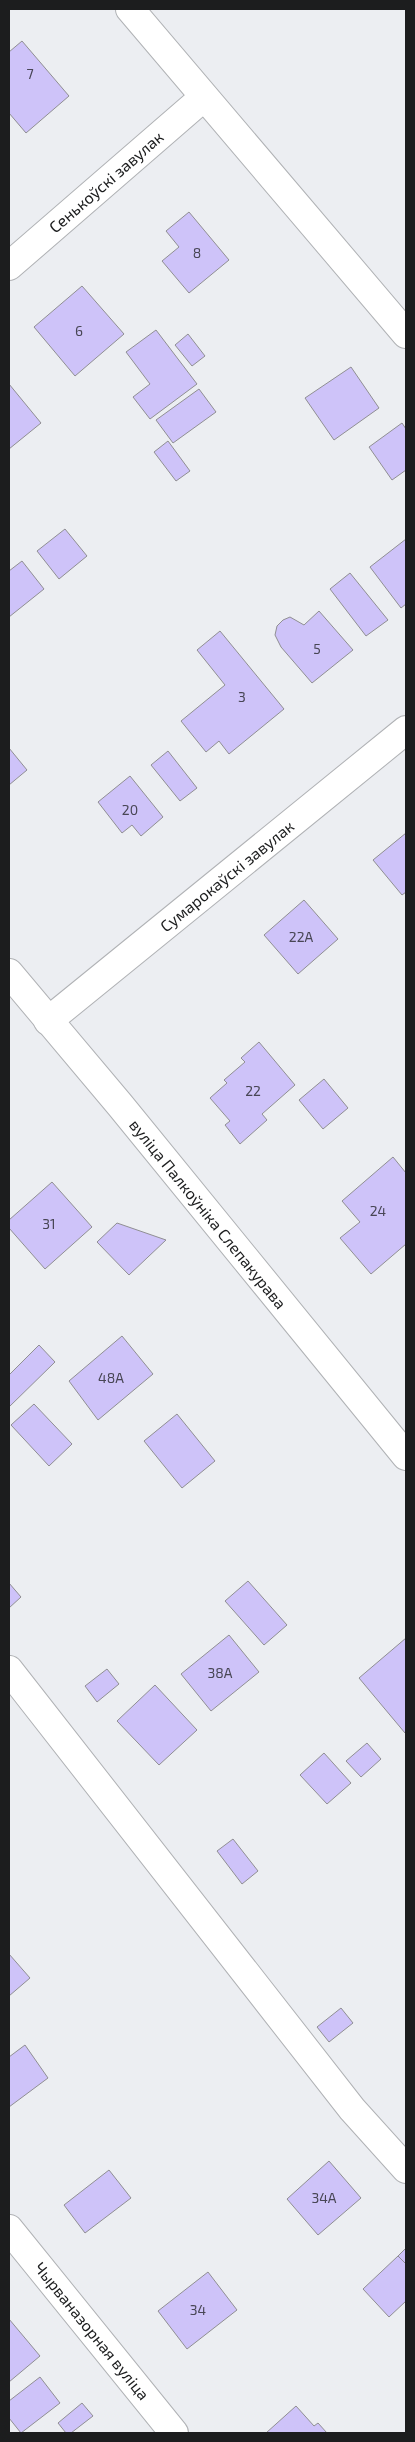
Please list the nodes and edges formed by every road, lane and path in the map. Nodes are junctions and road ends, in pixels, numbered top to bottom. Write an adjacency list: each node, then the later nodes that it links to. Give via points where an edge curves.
1 (130, 9): 2 (street)
2 (204, 97): 3 (street, Сенькоўскі завулак); 4 (street)
3 (9, 266)
4 (406, 334)
5 (406, 730): 7 (street, Сумарокаўскі завулак)
6 (9, 973): 7 (street, вуліца Палкоўніка Слепакурава)
7 (48, 1021): 8 (street, вуліца Палкоўніка Слепакурава)
8 (406, 1456)
9 (9, 1670): 10 (street, via 352,2109)
10 (406, 2169)
11 (9, 2230): 12 (street, Чырваназорная вуліца)
12 (174, 2433)

